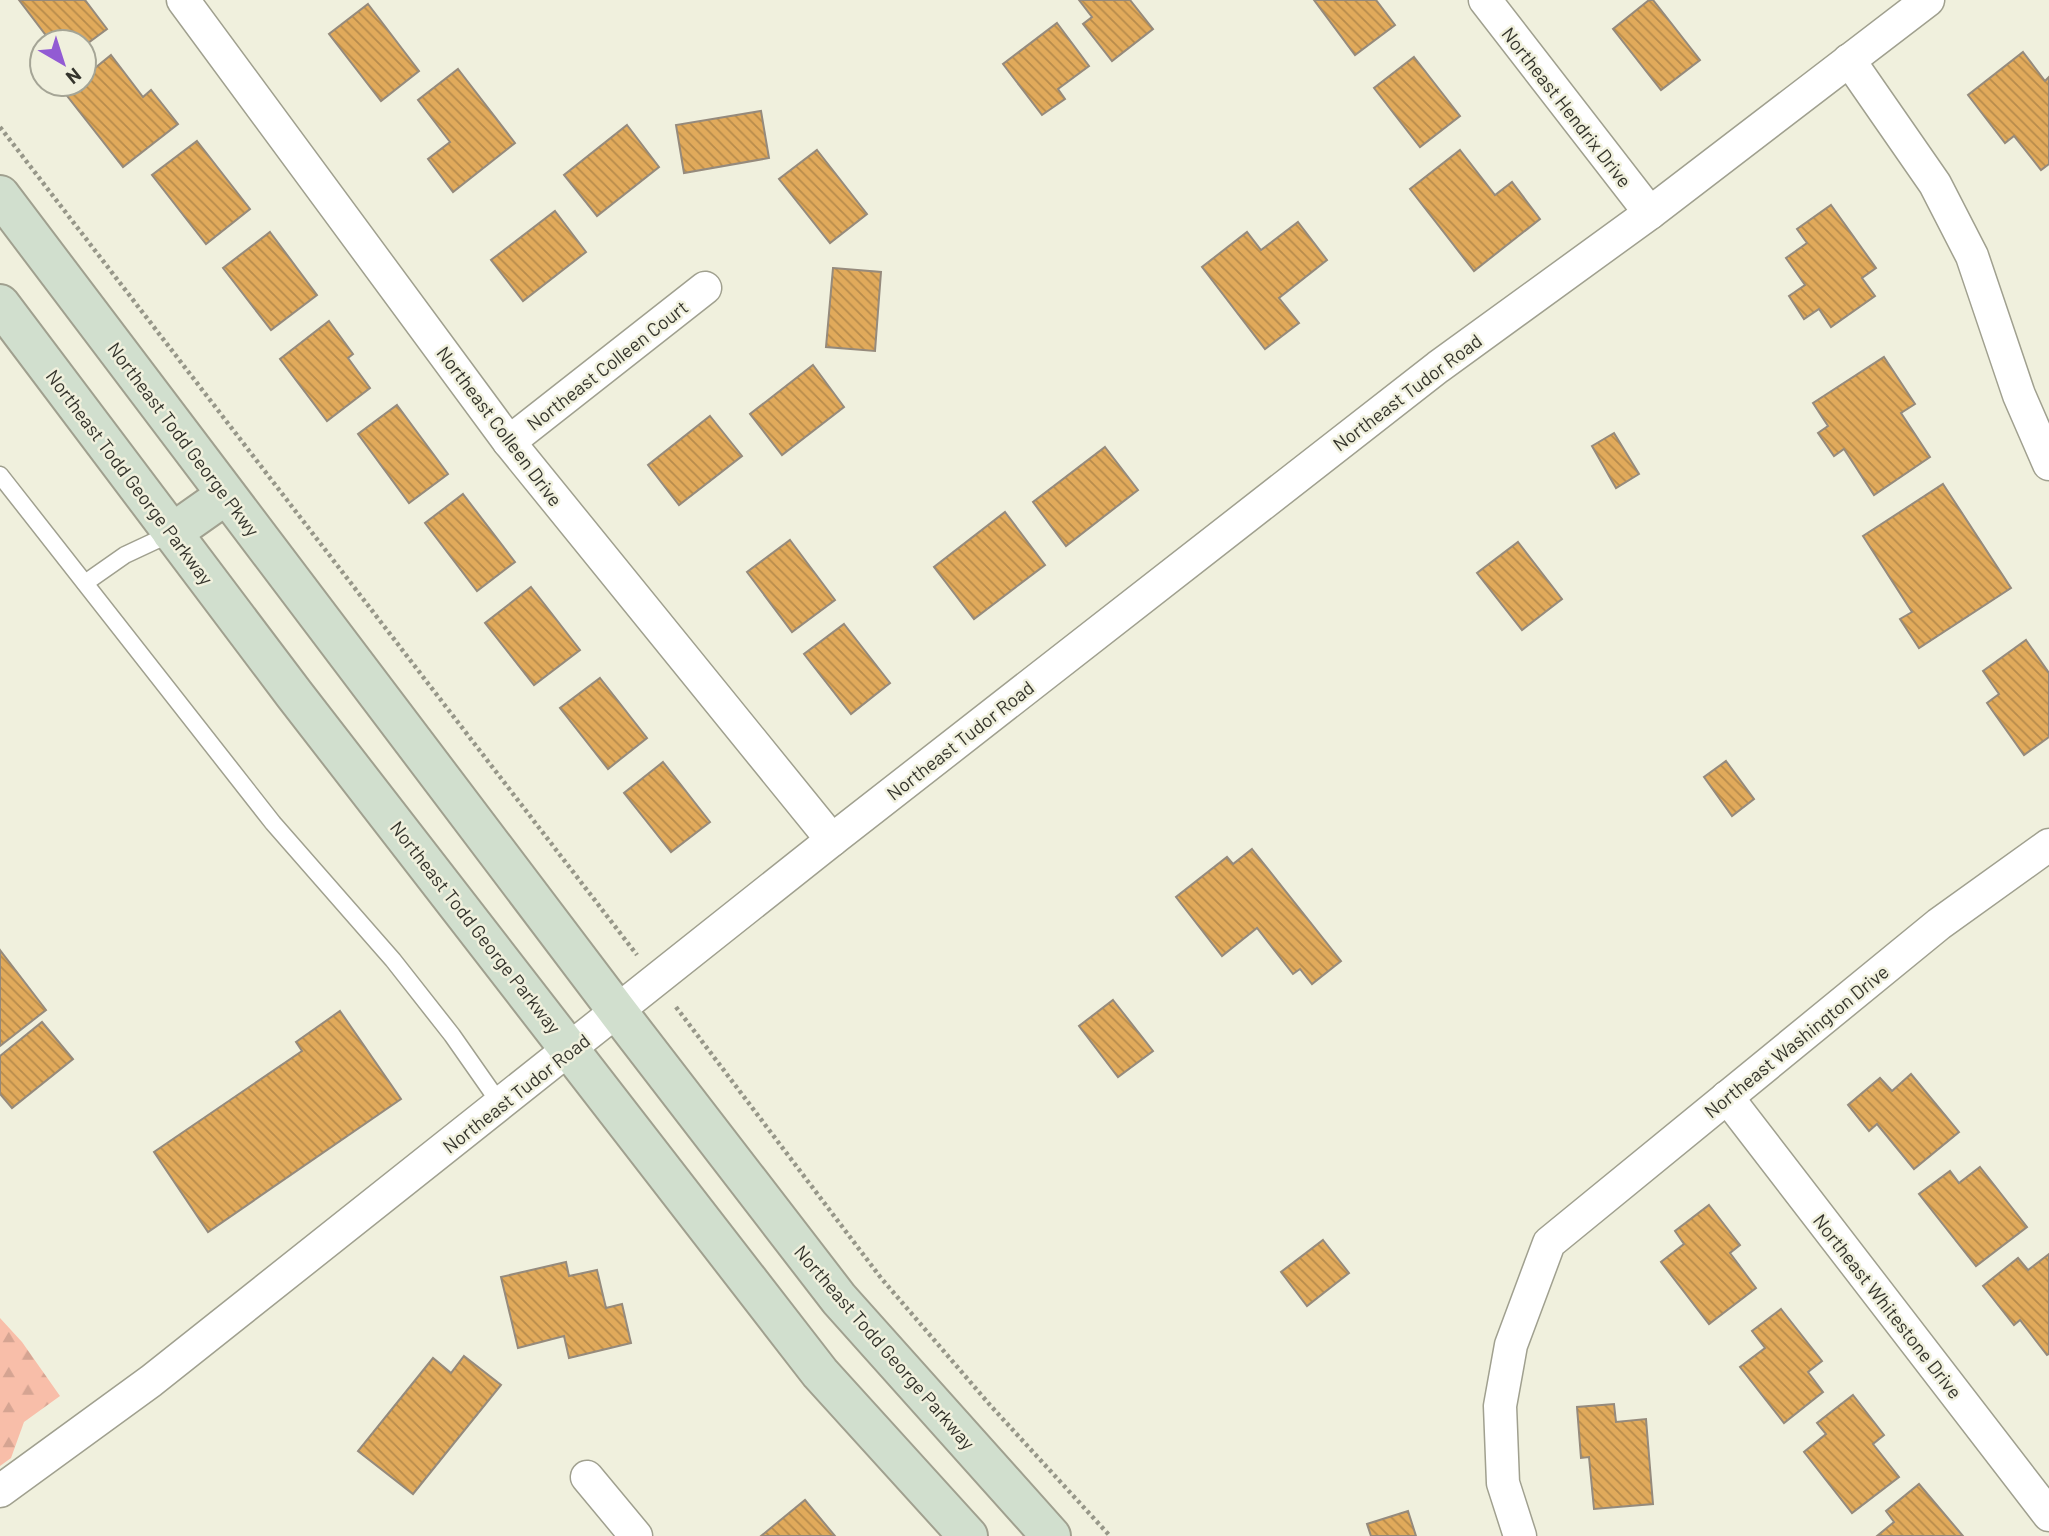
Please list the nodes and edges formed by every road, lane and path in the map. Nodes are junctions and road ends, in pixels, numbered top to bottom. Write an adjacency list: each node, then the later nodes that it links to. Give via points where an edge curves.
1 (183, 0): 10 (street, Northeast Colleen Drive)
2 (1485, 0): 7 (street, Northeast Hendrix Drive)
3 (1928, 0): 4 (street, Northeast Tudor Road)
4 (1849, 60): 7 (street, Northeast Tudor Road); 11 (street, via 1935,184 1972,256 2019,395)
5 (0, 127): 19 (path)
6 (0, 195): 13 (main road, Northeast Todd George Pkwy)
7 (1650, 213): 17 (street, Northeast Tudor Road, via 1438,367)
8 (705, 288): 10 (street, Northeast Colleen Court)
9 (5, 323): 14 (main road, Northeast Todd George Parkway)
10 (509, 442): 17 (street, Northeast Colleen Drive)
11 (2049, 464)
12 (0, 475): 15 (lane)
13 (226, 495): 14 (main road); 16 (main road, Northeast Todd George Pkwy)
14 (172, 533): 15 (lane, via 125,555); 21 (main road, Northeast Todd George Parkway)
15 (85, 583): 23 (lane, via 273,823 393,960)
16 (369, 684): 20 (main road, Northeast Todd George Parkway)
17 (832, 840): 19 (street, Northeast Tudor Road)
18 (2049, 845): 22 (street, Northeast Washington Drive, via 1939,924)
19 (656, 981): 20 (street, Northeast Tudor Road); 30 (path, via 881,1278)
20 (618, 1012): 21 (street, Northeast Tudor Road); 29 (main road, Northeast Todd George Parkway, via 839,1299)
21 (571, 1049): 23 (street, Northeast Tudor Road); 28 (main road, Northeast Todd George Parkway, via 820,1373)
22 (1727, 1097): 26 (street, Northeast Whitestone Drive); 31 (street, Northeast Washington Drive, via 1549,1243 1511,1345 1500,1406 1503,1483)
23 (501, 1105): 25 (street, Northeast Tudor Road, via 151,1381)
24 (587, 1477): 27 (street)
25 (0, 1491)
26 (2049, 1515)
27 (636, 1536)
28 (968, 1536)
29 (1051, 1536)
30 (1110, 1536)
31 (1520, 1536)

